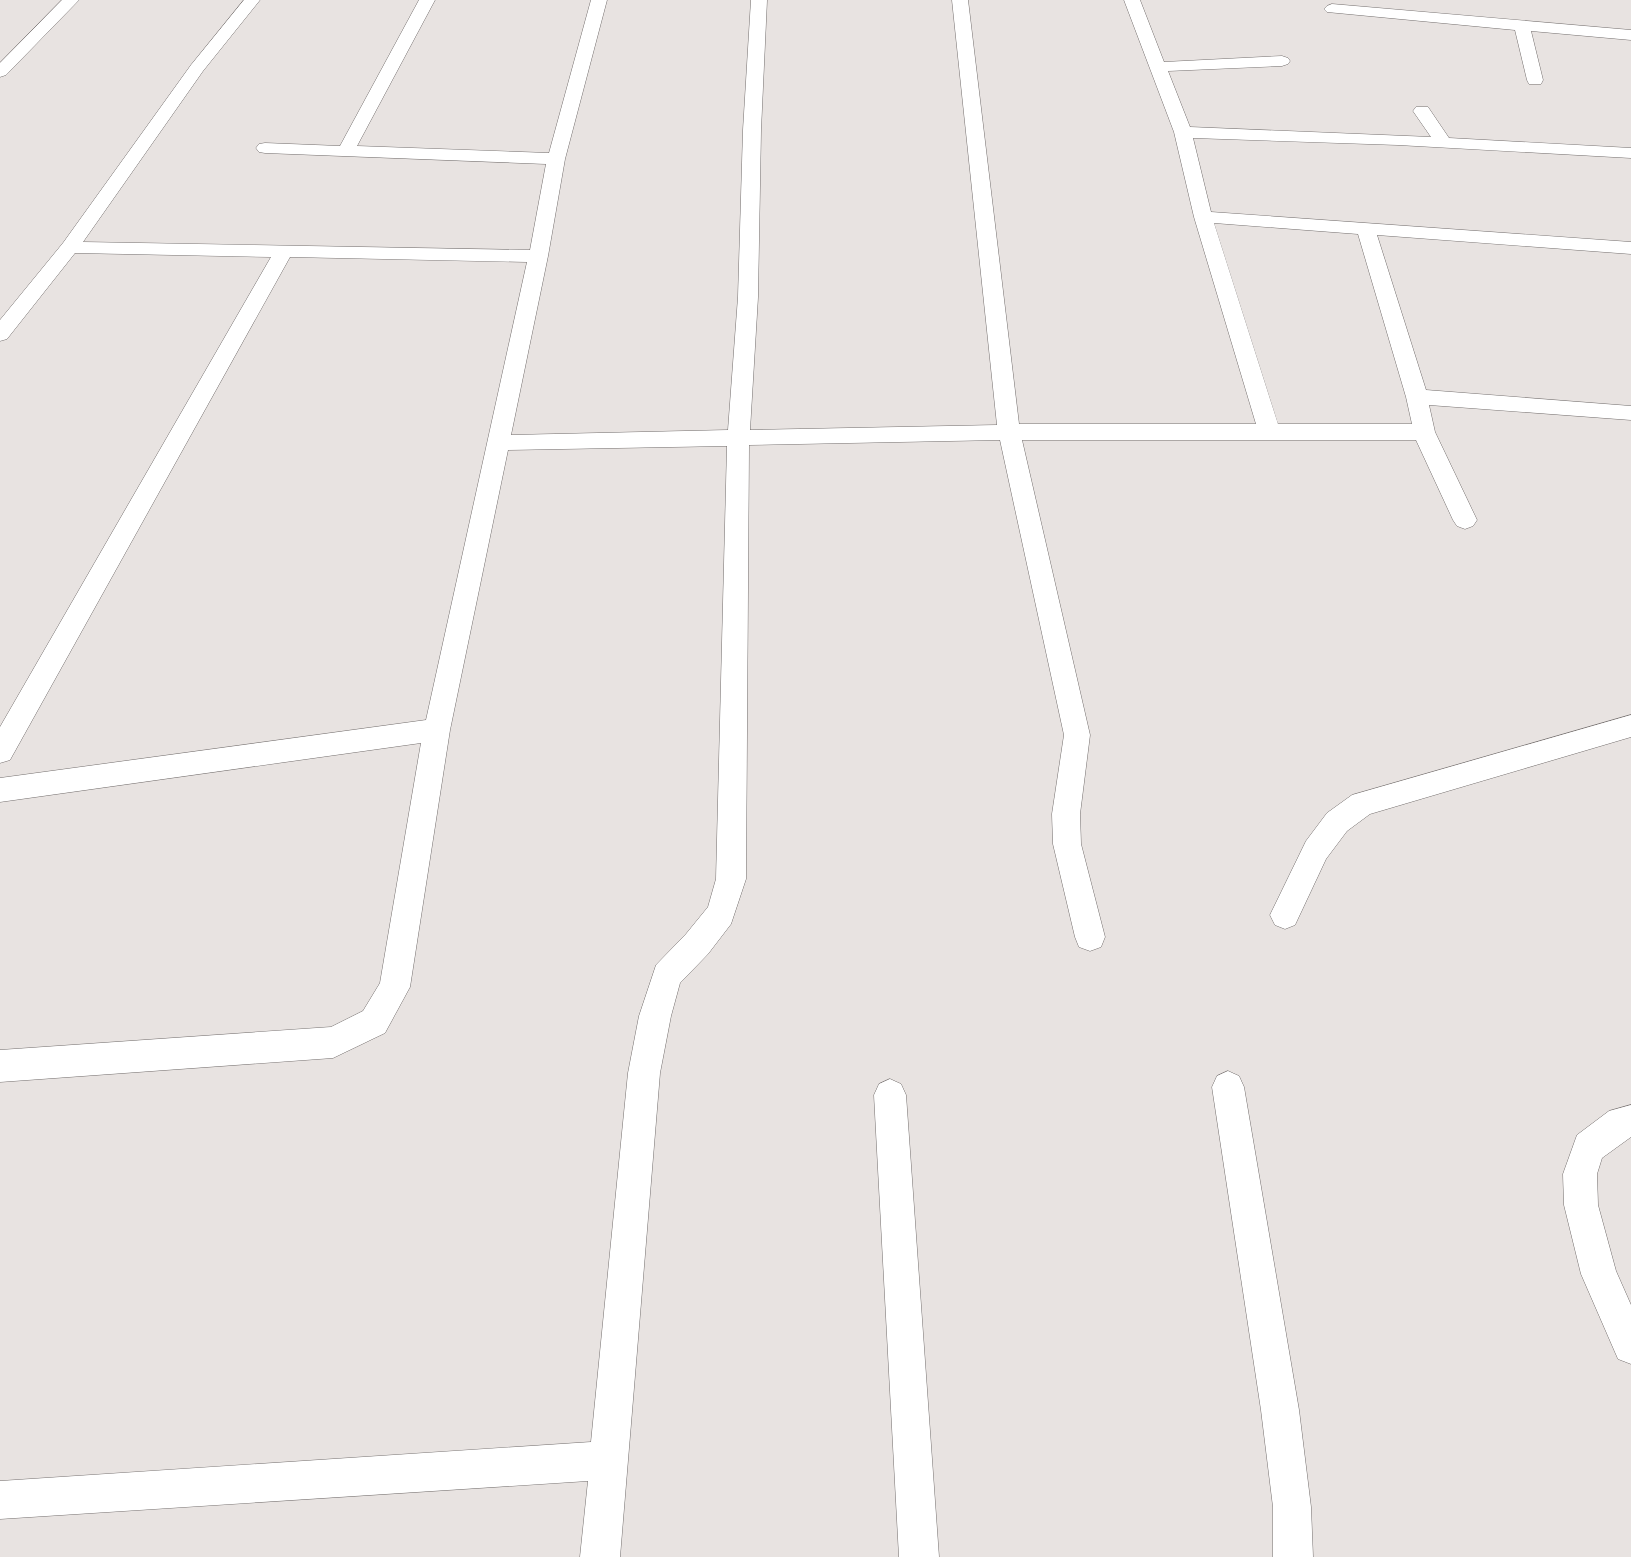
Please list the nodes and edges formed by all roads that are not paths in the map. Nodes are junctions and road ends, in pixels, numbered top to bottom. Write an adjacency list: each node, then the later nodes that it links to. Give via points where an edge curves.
1 (71, 0): 13 (street)
2 (252, 0): 24 (street, via 197,68)
3 (427, 0): 19 (street)
4 (599, 0): 21 (street)
5 (759, 0): 34 (street, via 748,297)
6 (960, 0): 31 (street)
7 (1132, 0): 12 (street)
8 (1332, 9): 9 (street)
9 (1522, 25): 10 (street); 14 (street)
10 (1631, 35)
11 (1282, 61): 12 (street)
12 (1158, 67): 16 (street)
13 (0, 72)
14 (1535, 80)
15 (1422, 111): 17 (street)
16 (1183, 132): 17 (street); 22 (street)
17 (1444, 143): 20 (street)
18 (265, 148): 19 (street)
19 (346, 151): 21 (street)
20 (1631, 153)
21 (556, 159): 27 (street)
22 (1202, 218): 23 (street); 33 (street)
23 (1366, 229): 25 (street); 29 (street)
24 (70, 247): 26 (street); 28 (street)
25 (1631, 248)
26 (284, 250): 27 (street); 39 (street)
27 (538, 256): 35 (street)
28 (0, 334)
29 (1417, 397): 30 (street); 32 (street)
30 (1631, 413)
31 (1009, 432): 33 (street); 34 (street); 42 (street, via 1078,735 1066,814 1067,844)
32 (1424, 432): 33 (street); 36 (street)
33 (1270, 433)
34 (738, 438): 35 (street); 48 (street, via 731,879 721,914 668,975 655,1016 644,1073)
35 (498, 443): 38 (street)
36 (1464, 520)
37 (1631, 726): 41 (street, via 1362,804 1337,822 1316,850)
38 (437, 730): 40 (street); 43 (street, via 395,987 374,1022 332,1042)
39 (0, 752)
40 (0, 790)
41 (1285, 915)
42 (1090, 937)
43 (0, 1066)
44 (1228, 1087): 52 (street, via 1280,1410 1292,1507)
45 (890, 1095): 51 (street)
46 (1631, 1121): 47 (street, via 1621,1123 1588,1147 1580,1174 1581,1205 1599,1274)
47 (1631, 1346)
48 (609, 1460): 49 (street); 50 (street)
49 (0, 1500)
50 (600, 1557)
51 (919, 1557)
52 (1293, 1557)

